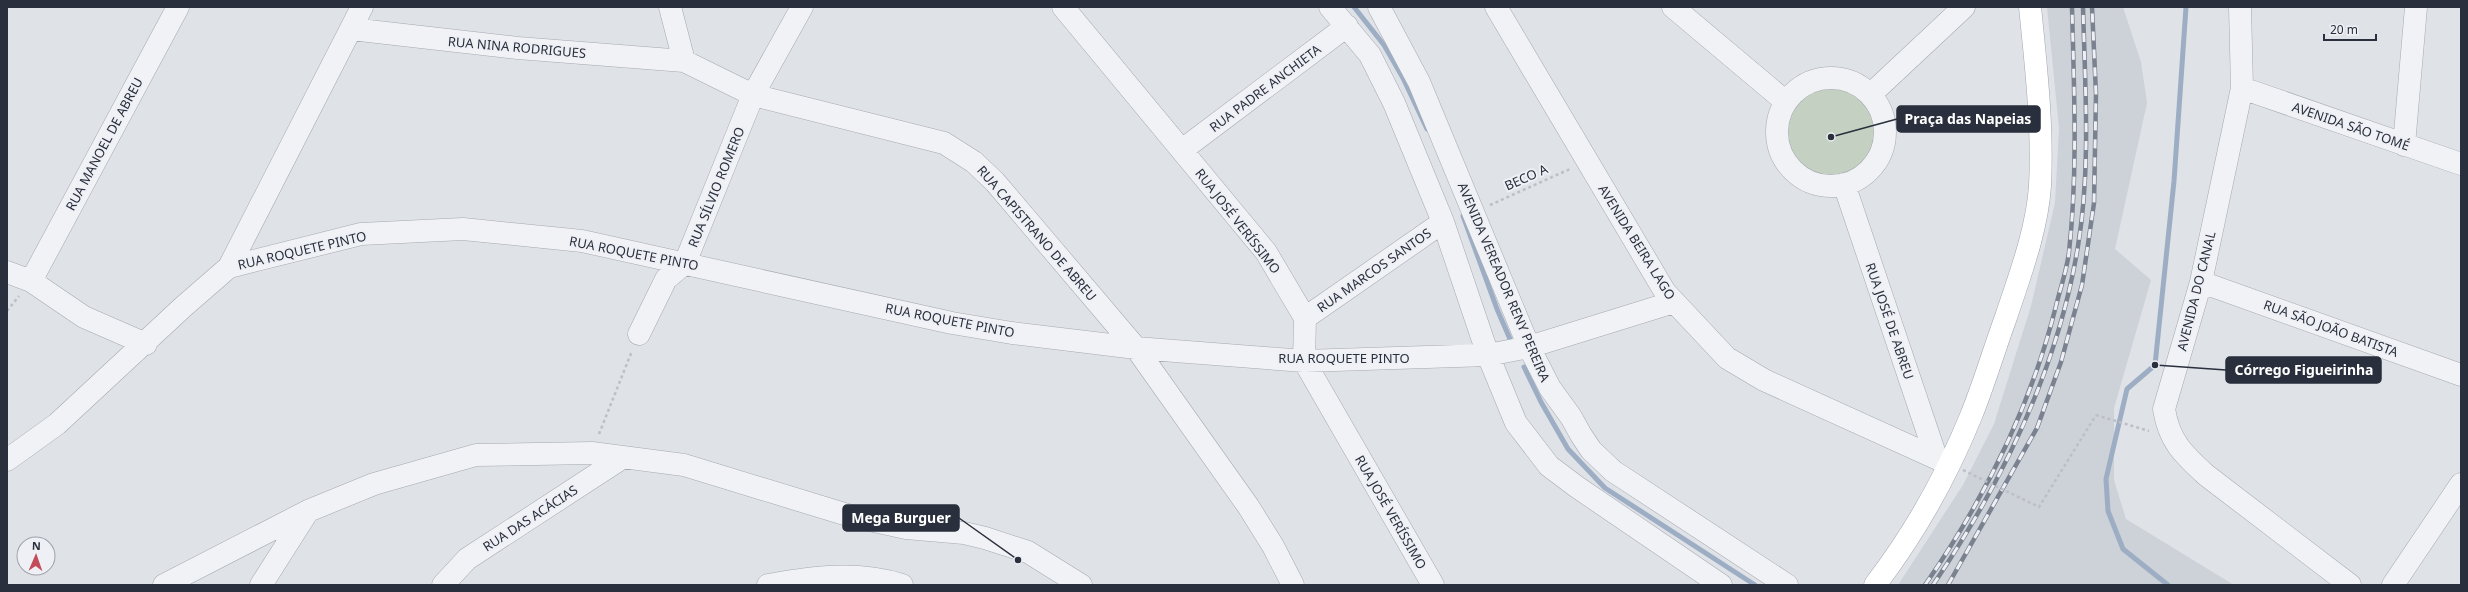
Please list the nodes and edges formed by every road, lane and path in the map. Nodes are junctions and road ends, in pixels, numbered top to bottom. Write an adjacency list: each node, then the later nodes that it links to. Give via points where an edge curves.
1 (178, 7): 31 (street, RUA MANOEL DE ABREU)
2 (362, 7): 15 (street)
3 (670, 7): 16 (street)
4 (802, 7): 19 (street, RUA SÍLVIO ROMERO)
5 (1063, 7): 22 (street, RUA JOSÉ VERÍSSIMO)
6 (1330, 7): 14 (street)
7 (1379, 7): 26 (street, AVENIDA VEREADOR RENY PEREIRA, via 1419,82)
8 (1496, 7): 23 (street, AVENIDA BEIRA LAGO)
9 (1673, 7): 20 (street)
10 (1964, 7): 18 (street)
11 (2030, 7): 46 (main road, via 2040,145 2040,187 2036,216 2023,266 1981,388)
12 (2240, 7): 17 (street, AVENIDA DO CANAL)
13 (2416, 7): 21 (street)
14 (1347, 26): 22 (street, RUA PADRE ANCHIETA); 27 (street, via 1370,55 1394,103)
15 (351, 29): 16 (street, RUA NINA RODRIGUES, via 518,48); 29 (street)
16 (684, 61): 19 (street, RUA CAPISTRANO DE ABREU)
17 (2242, 88): 21 (street, AVENIDA SÃO TOMÉ); 32 (street, AVENIDA DO CANAL)
18 (1871, 94): 20 (street, via 1858,84 1826,78 1811,82 1797,90); 25 (street, via 1880,108 1885,123 1885,139 1881,154 1872,168 1859,178)
19 (753, 95): 28 (street, RUA SÍLVIO ROMERO); 38 (street, RUA CAPISTRANO DE ABREU, via 944,143 955,148 995,182)
20 (1786, 102): 25 (street, via 1779,117 1777,133 1780,149 1787,163 1798,174 1812,182 1828,186)
21 (2404, 145): 24 (street, AVENIDA SÃO TOMÉ)
22 (1182, 150): 34 (street, RUA JOSÉ VERÍSSIMO, via 1266,252)
23 (1586, 161): 26 (path, BECO A); 33 (street, AVENIDA BEIRA LAGO, via 1665,292)
24 (2461, 164)
25 (1844, 184): 46 (street, RUA JOSÉ DE ABREU)
26 (1474, 212): 37 (street, AVENIDA VEREADOR RENY PEREIRA)
27 (1443, 222): 34 (street, RUA MARCOS SANTOS); 39 (street)
28 (685, 263): 29 (street, RUA ROQUETE PINTO, via 582,241 463,229 361,234); 35 (street, RUA SÍLVIO ROMERO, via 666,279); 38 (street, RUA ROQUETE PINTO, via 952,323)
29 (229, 267): 36 (street)
30 (7, 272): 31 (street)
31 (31, 281): 36 (street, via 84,317)
32 (2201, 282): 41 (street, RUA SÃO JOÃO BATISTA); 42 (street, AVENIDA DO CANAL, via 2164,409)
33 (1674, 302): 37 (street, RUA ROQUETE PINTO); 46 (street, AVENIDA BEIRA LAGO, via 1727,358 1741,367)
34 (1305, 318): 40 (street)
35 (639, 334): 43 (path)
36 (146, 344): 45 (street, via 57,424)
37 (1529, 347): 39 (street, RUA ROQUETE PINTO); 49 (street, AVENIDA VEREADOR RENY PEREIRA, via 1550,388 1572,417 1591,450 1613,471)
38 (1136, 348): 40 (street, RUA ROQUETE PINTO); 56 (street, RUA CAPISTRANO DE ABREU, via 1248,506)
39 (1488, 355): 40 (street, RUA ROQUETE PINTO); 58 (street, via 1516,423 1549,466 1577,488)
40 (1304, 361): 57 (street, RUA JOSÉ VERÍSSIMO)
41 (2461, 375)
42 (2171, 437): 46 (path, bridge, via 2096,415 2039,507); 60 (street, AVENIDA DO CANAL, via 2186,457 2206,475)
43 (592, 452): 44 (street); 48 (street, via 476,455 374,484)
44 (622, 458): 52 (street, RUA DAS ACÁCIAS, via 467,559); 55 (street, via 684,466 865,519 906,528 964,533 985,538 1028,552)
45 (7, 460)
46 (1949, 464): 59 (main road, via 1914,529)
47 (2461, 484): 61 (street)
48 (308, 511): 50 (street); 51 (street)
49 (1783, 584)
50 (164, 585)
51 (261, 585)
52 (443, 585)
53 (768, 585): 54 (street, via 811,578 852,576 881,578)
54 (902, 585)
55 (1081, 585)
56 (1293, 585)
57 (1433, 585)
58 (1721, 585)
59 (1875, 585)
60 (2350, 585)
61 (2394, 585)

